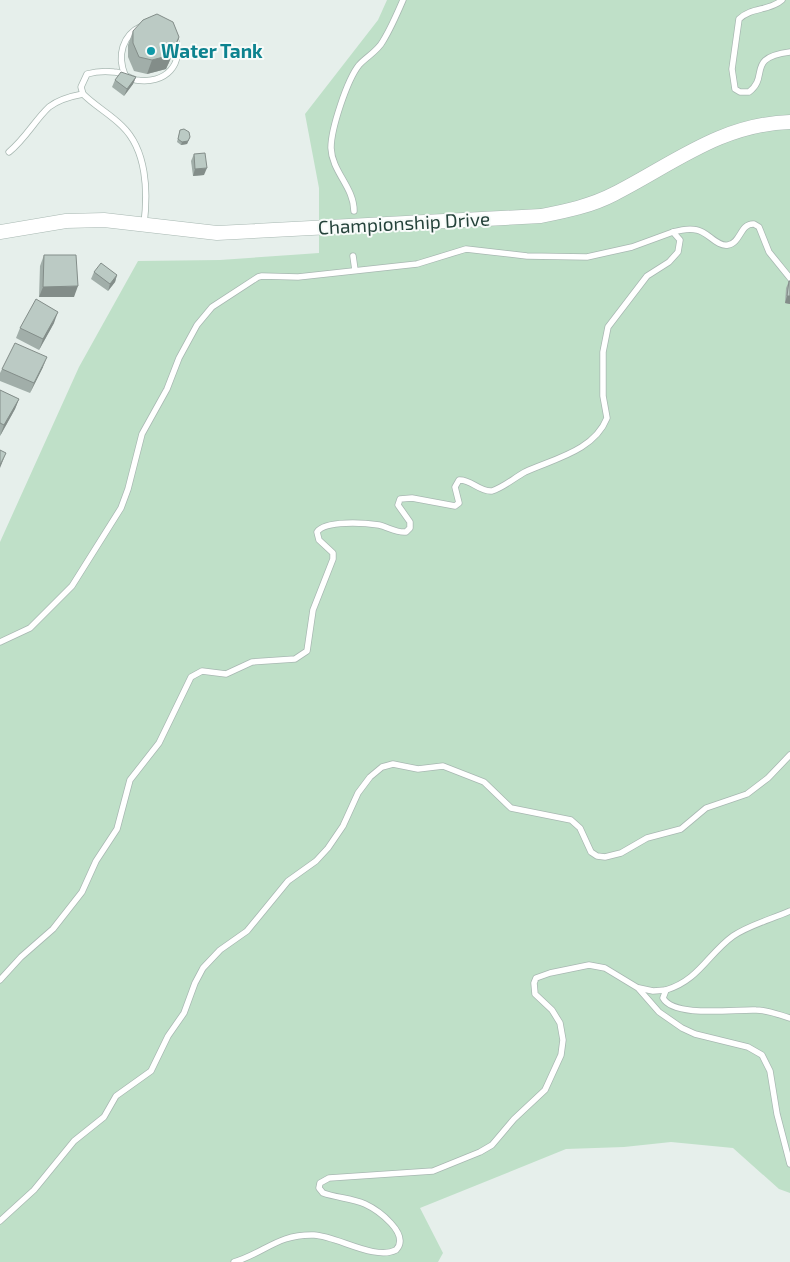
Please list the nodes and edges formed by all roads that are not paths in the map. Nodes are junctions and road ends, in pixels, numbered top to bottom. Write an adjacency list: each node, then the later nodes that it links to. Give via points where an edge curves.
1 (403, 0): 10 (lane, via 383,42 353,73 333,133 333,156 352,194)
2 (782, 0): 5 (lane, via 738,19 732,70 735,89 748,92 768,57)
3 (152, 23): 6 (lane, via 133,30 125,42 120,58)
4 (167, 30): 6 (lane, via 172,33 179,51 171,72 146,80)
5 (790, 52)
6 (124, 75): 7 (lane, via 114,72 87,74 81,87)
7 (83, 94): 9 (lane, via 70,96 49,107 23,141); 11 (lane, via 122,126 138,146 146,205)
8 (790, 122): 11 (street, Championship Drive, via 735,131 707,142 613,194 587,205 541,216 217,232)
9 (9, 152)
10 (354, 211)
11 (144, 224): 12 (street, Championship Drive, via 66,221)
12 (0, 232)
13 (673, 232): 15 (lane, via 632,247 587,257 528,256 466,249 417,264); 16 (lane, via 699,230 722,245 729,245 736,241 745,227 754,224 759,227 773,258); 20 (lane, via 680,240 678,252 647,276 612,320 605,336 603,396 607,418 604,424 578,450 523,473 495,490 486,491 459,480 455,487 459,503 455,506 412,498 400,499 398,506 410,525 406,532 368,524 320,527 318,538 333,553 333,559 313,610 307,651 295,660 252,662 226,674 202,672 191,677 159,743 130,780 117,829 98,857 82,892 53,929)
14 (353, 256): 15 (lane)
15 (355, 270): 17 (lane, via 298,277 262,276 212,307 197,325 167,389 143,430 126,496 110,526 68,592 30,628)
16 (790, 278)
17 (0, 642)
18 (790, 755): 25 (lane, via 747,794 706,808 681,829 647,838 621,853 604,857 591,852 580,828 571,820 511,808 484,782 443,766 418,769 393,764 382,767 358,793 341,831 328,848 288,881 252,927 220,950 203,968 184,1013 168,1036 151,1071 116,1096 104,1117 74,1141 34,1190)
19 (790, 911): 22 (lane, via 734,935 700,970)
20 (0, 980)
21 (638, 988): 22 (lane); 24 (lane, via 659,1012 682,1028 748,1047 764,1057 770,1071); 26 (lane, via 594,965 536,978 535,994 560,1023 561,1055 545,1090 492,1145 433,1171 322,1181 319,1188 323,1193 364,1204 380,1213 399,1235 400,1243 396,1250 378,1253 306,1235 277,1241)
22 (666, 990): 23 (lane, via 665,1002 677,1008 757,1010)
23 (790, 1018)
24 (790, 1164)
25 (0, 1221)
26 (234, 1262)

